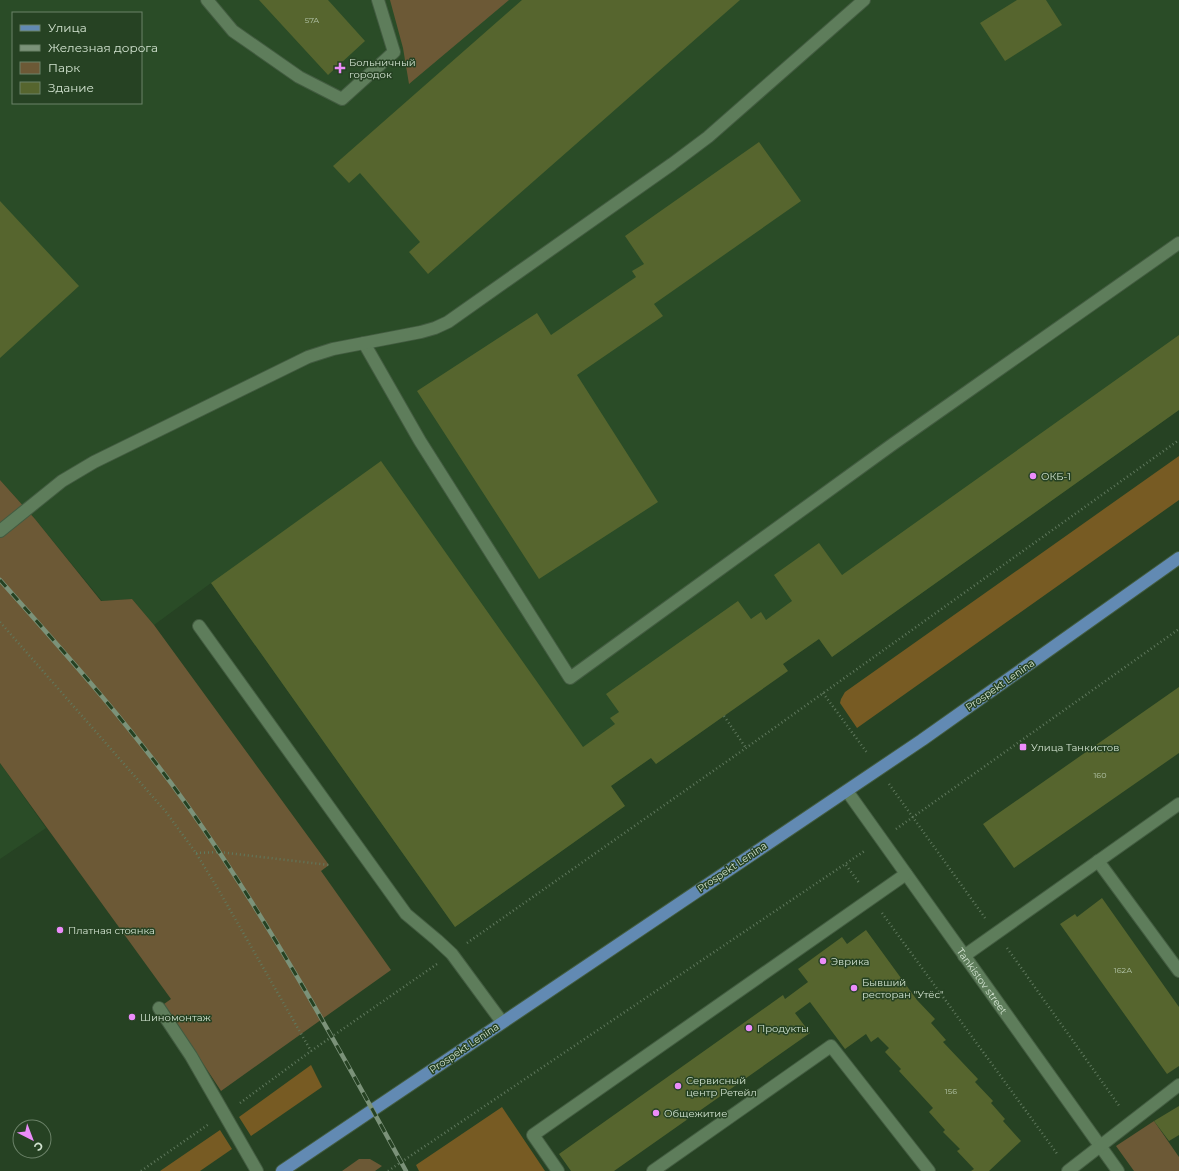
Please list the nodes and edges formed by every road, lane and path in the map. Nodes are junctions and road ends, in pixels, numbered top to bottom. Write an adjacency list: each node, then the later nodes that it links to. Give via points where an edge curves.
1 (207, 0): 2 (street, via 233,31 300,77 342,99 394,52)
2 (378, 0)
3 (864, 0): 5 (street, via 702,141 461,313 435,328)
4 (1179, 242): 5 (street, via 893,444 570,678 420,442)
5 (364, 343): 7 (street, via 308,357 94,462 62,481)
6 (1179, 440): 12 (path)
7 (0, 531)
8 (1179, 558): 15 (main road, Prospekt Lenina)
9 (0, 622): 20 (path, via 166,812)
10 (199, 626): 27 (street, via 406,914)
11 (1179, 628): 18 (path)
12 (823, 693): 14 (path); 15 (path)
13 (724, 716): 14 (path)
14 (746, 748): 27 (path)
15 (879, 769): 16 (main road, Prospekt Lenina); 18 (path)
16 (847, 790): 19 (street, Tankistov street); 31 (main road, Prospekt Lenina)
17 (1179, 804): 21 (street)
18 (913, 817): 19 (path); 26 (path)
19 (881, 839): 23 (path); 24 (street, Tankistov street)
20 (196, 853): 22 (path, via 219,852); 32 (path)
21 (1098, 861): 26 (street); 29 (street)
22 (329, 865)
23 (846, 865): 25 (path); 40 (path)
24 (906, 874): 25 (street); 28 (street, Tankistov street)
25 (871, 898): 41 (street, via 533,1135); 44 (path)
26 (996, 934): 28 (street); 35 (path)
27 (452, 954): 31 (street); 32 (path)
28 (964, 956): 36 (street, Tankistov street)
29 (1179, 971)
30 (159, 1008): 34 (street)
31 (502, 1022): 39 (main road, Prospekt Lenina)
32 (311, 1051): 34 (path)
33 (1179, 1085): 35 (street)
34 (225, 1114): 37 (path); 38 (street)
35 (1131, 1122): 36 (street)
36 (1100, 1146): 44 (street); 45 (street, Tankistov street)
37 (141, 1171)
38 (257, 1171)
39 (282, 1171)
40 (388, 1171)
41 (558, 1171)
42 (653, 1171): 43 (street, via 831,1046)
43 (929, 1171)
44 (1068, 1171)
45 (1118, 1171)

